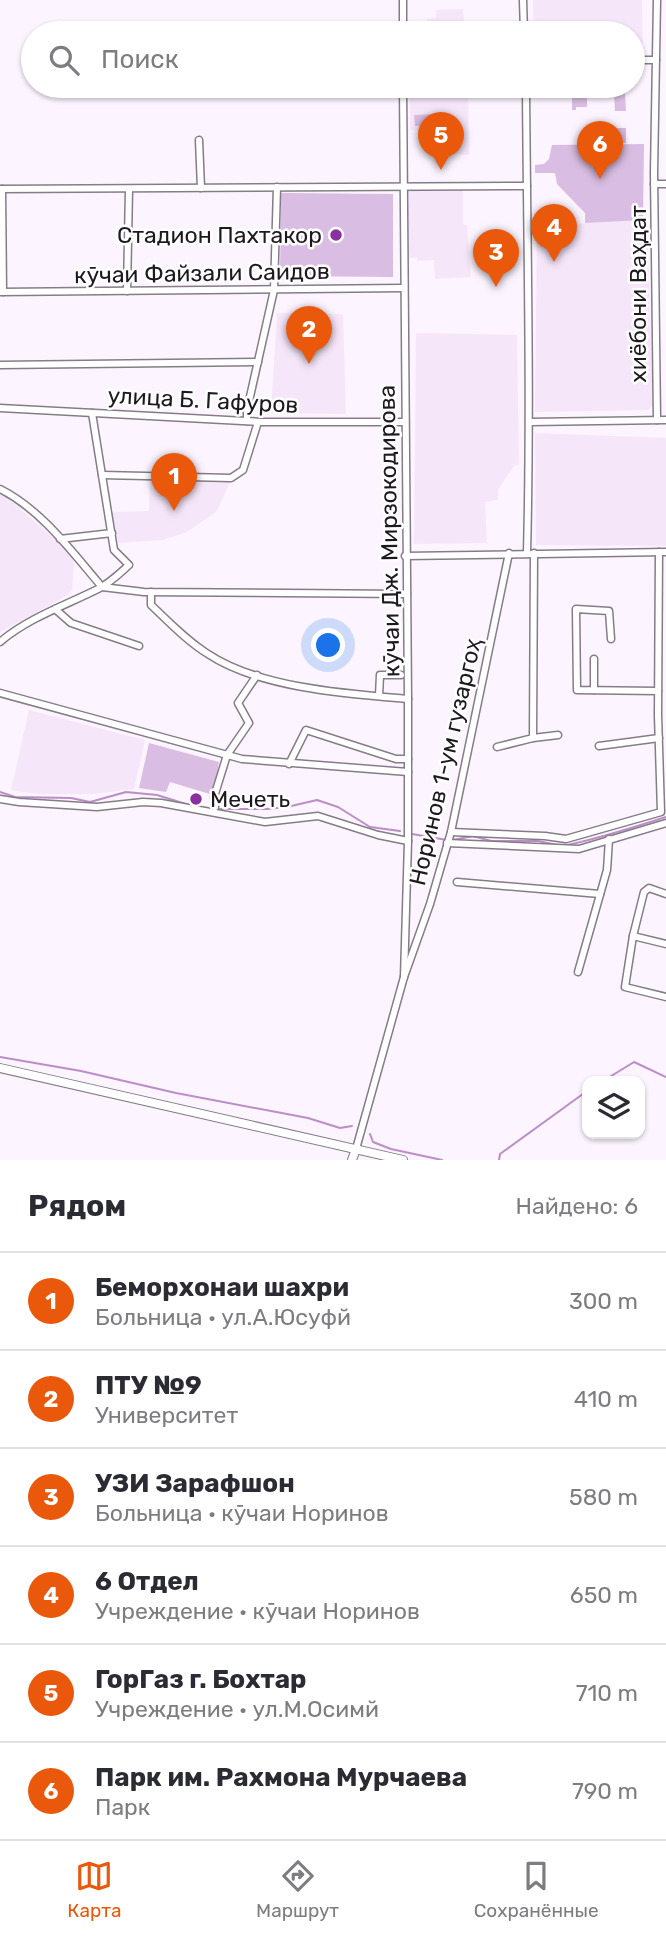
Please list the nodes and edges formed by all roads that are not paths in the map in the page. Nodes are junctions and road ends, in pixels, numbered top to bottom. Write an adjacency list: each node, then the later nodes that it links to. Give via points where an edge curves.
1 (403, 0): 4 (street)
2 (523, 0): 5 (street)
3 (657, 0): 7 (street, хиёбони Ваҳдат)
4 (403, 21)
5 (524, 21)
6 (645, 60): 7 (street)
7 (656, 60): 11 (street, хиёбони Ваҳдат)
8 (402, 98): 13 (street, кӯчаи Дж. Мирзокодирова)
9 (526, 98): 14 (street)
10 (199, 140): 16 (street)
11 (654, 184): 12 (street); 23 (street, хиёбони Ваҳдат)
12 (666, 184)
13 (402, 186): 14 (street); 15 (street); 19 (street, кӯчаи Дж. Мирзокодирова)
14 (527, 186): 36 (street)
15 (276, 187): 16 (street); 20 (street)
16 (201, 188): 18 (street)
17 (1, 189): 18 (street); 22 (street)
18 (129, 189): 21 (street)
19 (404, 288): 20 (street, кӯчаи Файзали Саидов); 35 (street, кӯчаи Дж. Мирзокодирова)
20 (274, 289): 21 (street, кӯчаи Файзали Саидов); 25 (street)
21 (127, 291): 22 (street, кӯчаи Файзали Саидов)
22 (1, 292)
23 (656, 335): 24 (street); 30 (street, хиёбони Ваҳдат)
24 (666, 335)
25 (258, 362): 26 (street); 28 (street)
26 (0, 365)
27 (0, 408): 29 (street, улица Б. Гафуров)
28 (247, 410): 32 (street); 33 (street)
29 (92, 413): 32 (street, улица Б. Гафуров); 37 (street)
30 (657, 420): 31 (street); 36 (street)
31 (666, 420)
32 (237, 421): 33 (street, улица Б. Гафуров)
33 (247, 421): 34 (street, улица Б. Гафуров)
34 (258, 422): 35 (street, улица Б. Гафуров); 37 (street, via 243,471 231,478)
35 (405, 422): 44 (street, кӯчаи Дж. Мирзокодирова)
36 (530, 422): 43 (street)
37 (102, 475): 39 (street)
38 (0, 489): 40 (street, via 25,505)
39 (111, 533): 40 (street); 45 (street, via 114,550 130,565)
40 (60, 539): 45 (street)
41 (663, 552): 43 (street); 56 (street)
42 (509, 553): 43 (street); 44 (street); 74 (street, Норинов 1-ум гузаргоҳ)
43 (531, 553): 61 (street)
44 (405, 556): 47 (street, кӯчаи Дж. Мирзокодирова)
45 (102, 587): 46 (street); 48 (street)
46 (151, 592): 47 (street); 54 (street, via 150,605 209,655)
47 (407, 594): 59 (street, кӯчаи Дж. Мирзокодирова)
48 (55, 609): 50 (street); 51 (street, via 71,623)
49 (611, 639): 55 (street, via 609,611 576,609 577,690)
50 (0, 642)
51 (139, 646)
52 (594, 659): 55 (street)
53 (401, 675): 58 (street, via 380,675)
54 (257, 676): 58 (street); 65 (street, via 238,703 249,726)
55 (594, 690): 56 (street)
56 (658, 691): 62 (street)
57 (0, 693): 65 (street)
58 (379, 696): 59 (street)
59 (408, 699): 66 (street, кӯчаи Дж. Мирзокодирова)
60 (558, 735): 61 (street)
61 (533, 738): 64 (street)
62 (659, 738): 63 (street); 71 (street, via 661,812)
63 (599, 746)
64 (497, 747)
65 (226, 755): 67 (street); 70 (street)
66 (408, 759): 67 (street, via 306,730); 68 (street, кӯчаи Дж. Мирзокодирова)
67 (289, 764): 68 (street)
68 (408, 772): 76 (street, кӯчаи Дж. Мирзокодирова)
69 (0, 799): 76 (street, via 97,807 161,803 265,822 318,816)
70 (215, 807)
71 (650, 815): 73 (street); 74 (street, via 566,839)
72 (666, 823): 73 (street)
73 (651, 828): 75 (street)
74 (449, 838): 75 (street, via 579,849); 83 (street, Норинов 1-ум гузаргоҳ)
75 (610, 839): 78 (street)
76 (408, 841): 83 (street, кӯчаи Дж. Мирзокодирова)
77 (457, 882): 78 (street)
78 (600, 894): 82 (street)
79 (666, 894): 80 (street, via 646,888)
80 (633, 936): 81 (street); 84 (street, via 625,987)
81 (666, 944)
82 (578, 972)
83 (404, 977): 86 (street)
84 (666, 997)
85 (0, 1068): 86 (main road)
86 (356, 1149): 87 (main road); 88 (main road)
87 (352, 1160)
88 (403, 1160)

